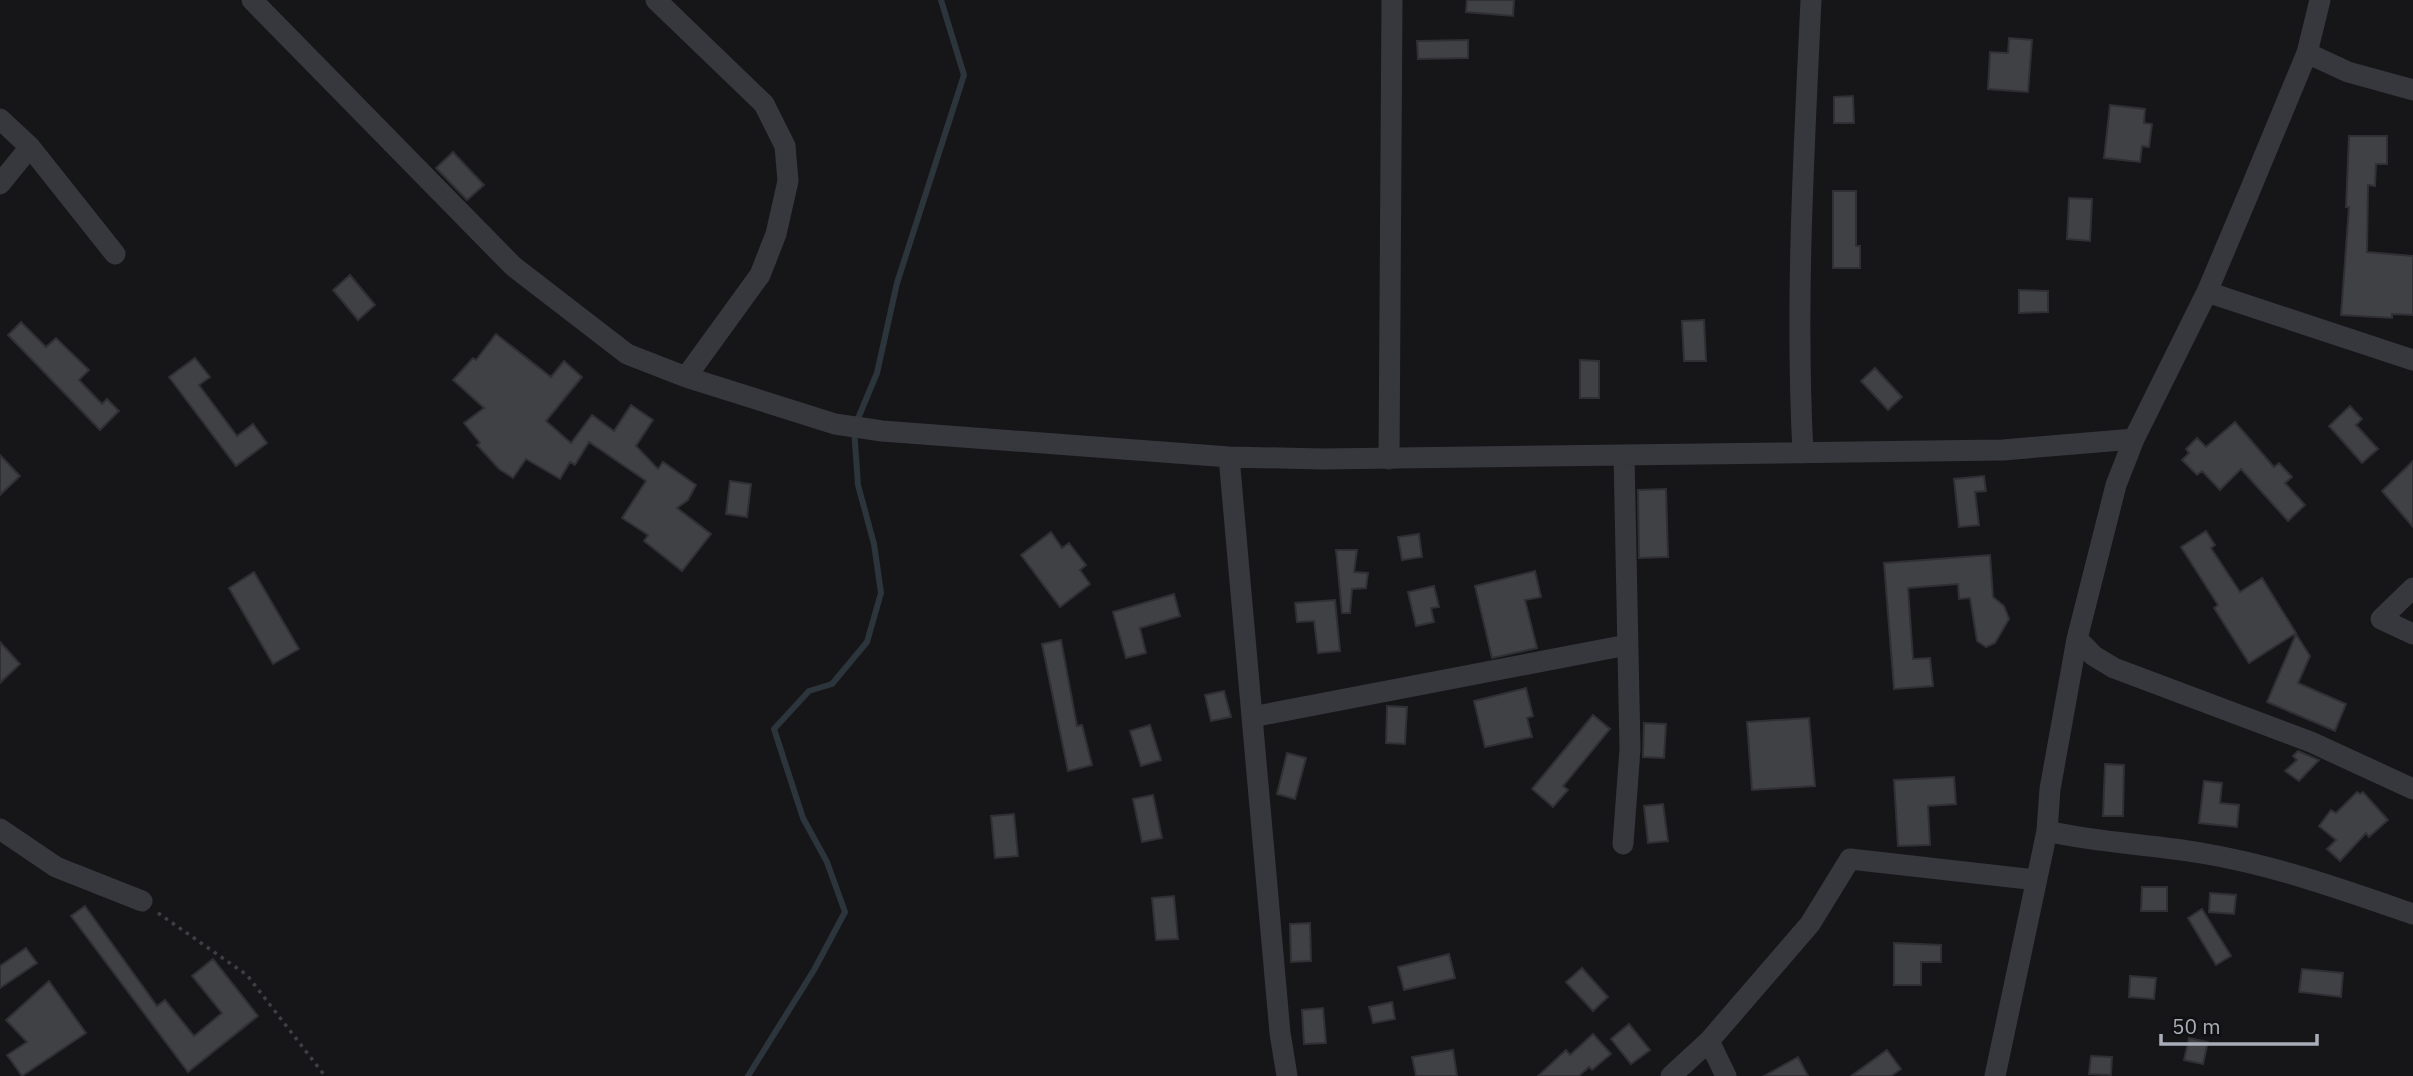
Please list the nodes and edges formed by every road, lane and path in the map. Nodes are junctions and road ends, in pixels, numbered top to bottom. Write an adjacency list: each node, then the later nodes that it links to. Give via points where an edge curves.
1 (252, 0): 14 (street, via 513,266 627,354)
2 (656, 0): 14 (street, via 764,104 785,146 788,181 776,234 760,275)
3 (1392, 0): 19 (street)
4 (1811, 0): 16 (street, via 1799,333)
5 (2320, 0): 6 (street)
6 (2307, 53): 7 (street, via 2348,72); 12 (street)
7 (2413, 90)
8 (0, 119): 9 (street)
9 (30, 147): 10 (street); 11 (street)
10 (0, 184)
11 (115, 254)
12 (2207, 292): 13 (street); 15 (street)
13 (2413, 360)
14 (686, 377): 18 (street, via 835,424 882,431)
15 (2134, 439): 16 (street, via 2003,450); 22 (street, via 2116,485)
16 (1803, 453): 17 (street)
17 (1624, 455): 19 (street); 23 (street)
18 (1229, 457): 19 (street); 24 (street)
19 (1389, 458)
20 (2413, 589): 21 (street, via 2381,619)
21 (2413, 634)
22 (2077, 639): 25 (street, via 2114,668 2311,742); 27 (street, via 2050,789)
23 (1628, 645): 24 (street); 28 (street, via 1630,749)
24 (1252, 717): 35 (street)
25 (2413, 789)
26 (0, 830): 30 (street, via 56,867)
27 (2047, 831): 29 (street); 31 (street, via 2266,867)
28 (1623, 844)
29 (2036, 880): 32 (street, via 1850,859 1810,924); 33 (street)
30 (142, 901): 34 (path, via 247,975)
31 (2413, 914)
32 (1709, 1041): 36 (street); 37 (street)
33 (1999, 1075)
34 (325, 1076)
35 (1287, 1076)
36 (1671, 1076)
37 (1726, 1076)

